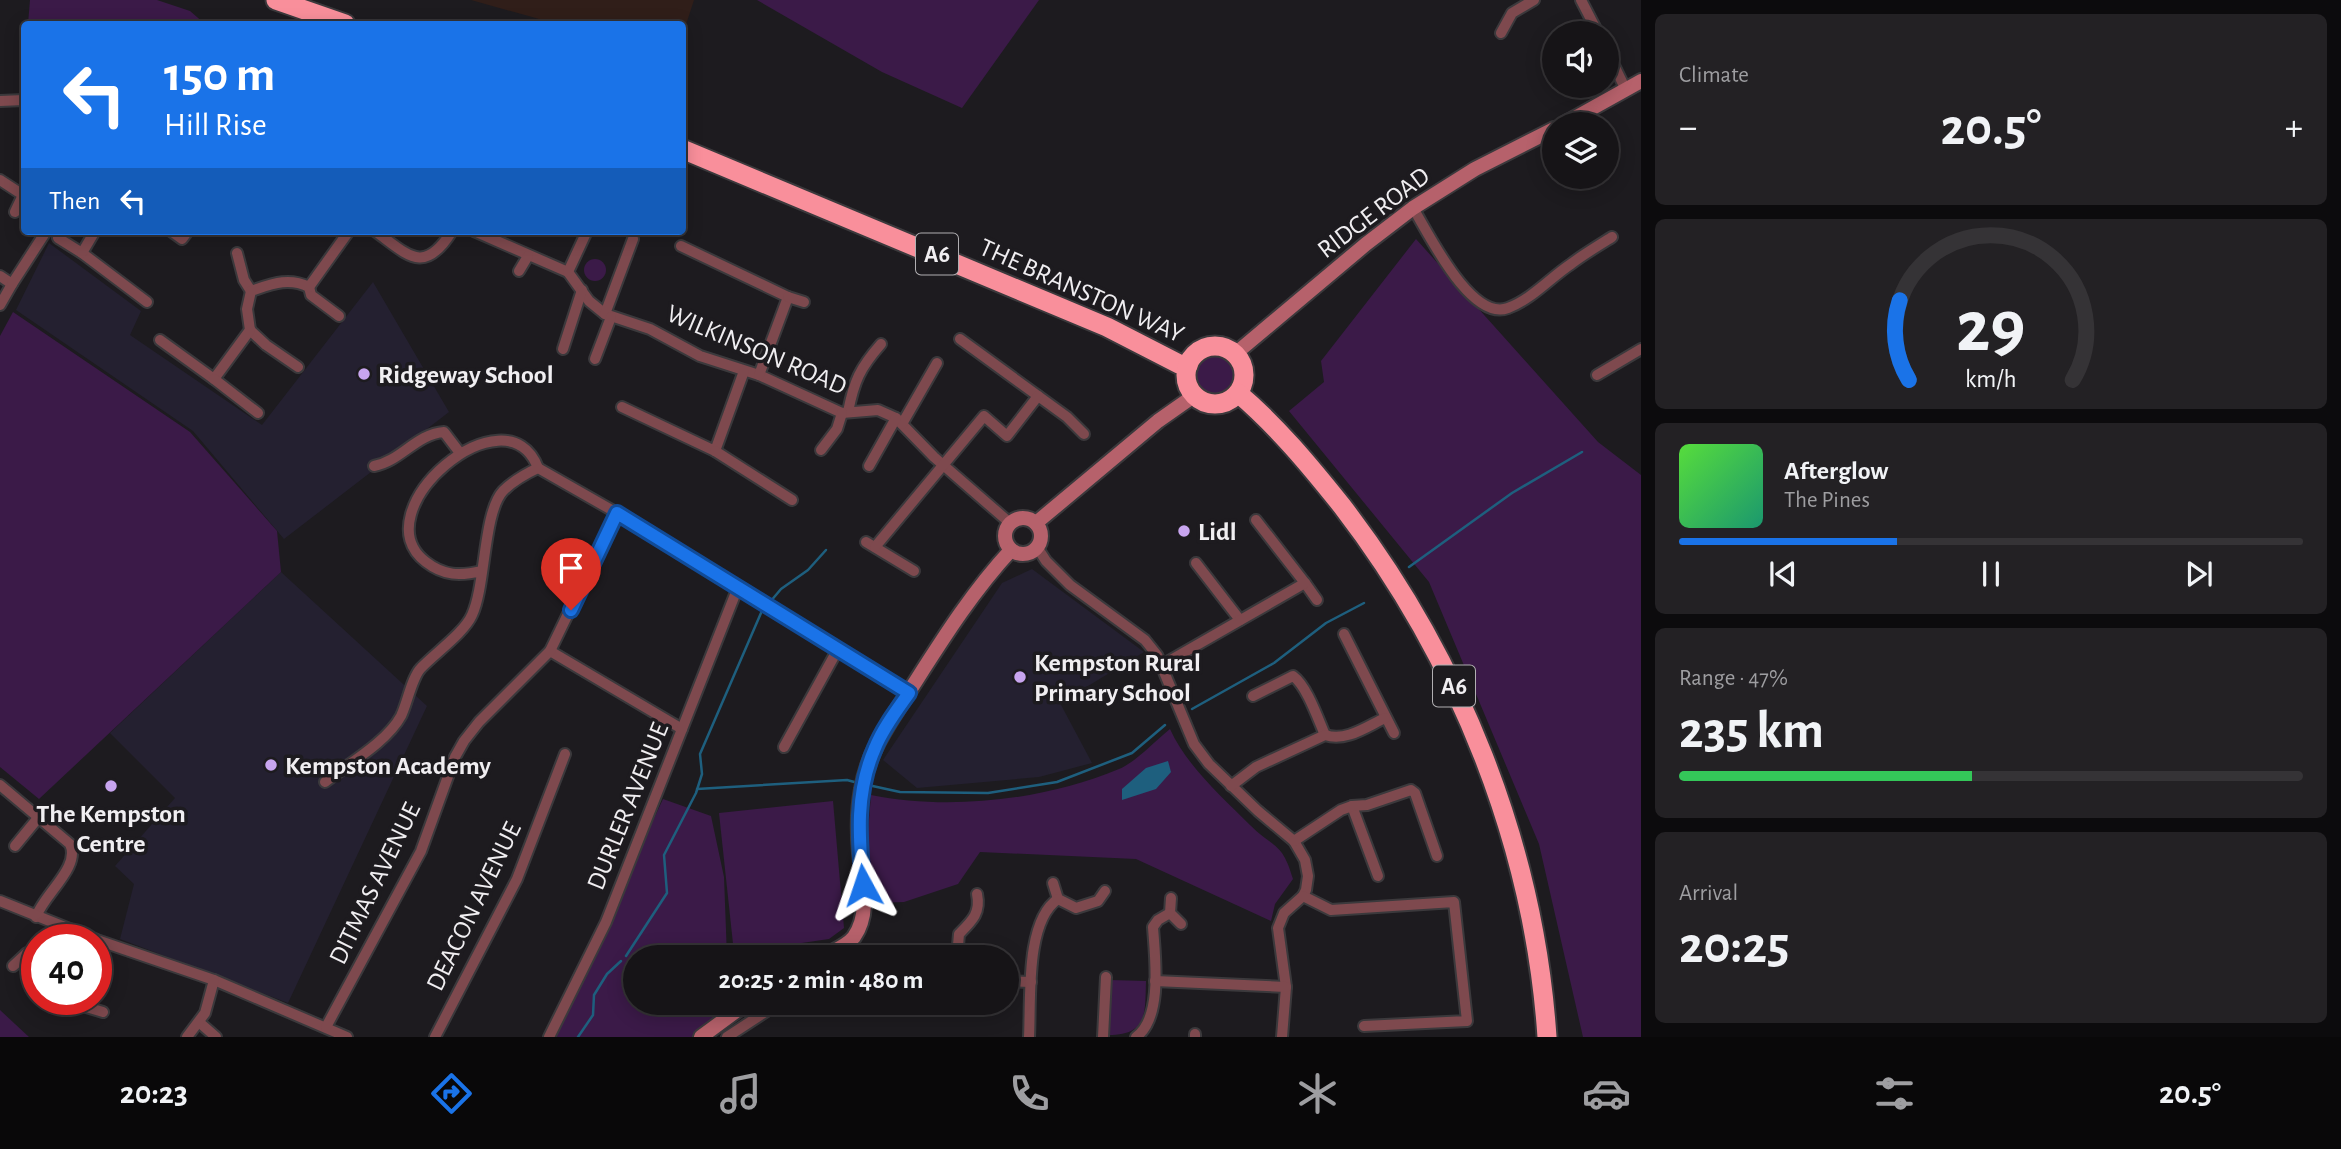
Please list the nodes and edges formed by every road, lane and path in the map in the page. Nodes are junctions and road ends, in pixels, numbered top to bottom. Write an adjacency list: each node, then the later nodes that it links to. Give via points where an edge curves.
1 (276, 0): 4 (highway)
2 (1534, 0): 6 (street, via 1512,13)
3 (1581, 0): 5 (street)
4 (336, 21)
5 (1592, 21)
6 (1501, 33)
7 (1619, 76): 9 (street)
8 (1641, 81): 9 (street)
9 (1626, 90): 12 (street)
10 (21, 100): 11 (street)
11 (0, 101)
12 (1586, 112)
13 (1542, 136): 18 (street, RIDGE ROAD, via 1475,169)
14 (686, 151): 56 (highway, THE BRANSTON WAY / A6, via 1052,303)
15 (0, 180): 16 (street)
16 (21, 194)
17 (21, 199): 19 (street)
18 (1413, 208): 27 (street, via 1449,268 1474,300 1488,308 1506,309 1529,296); 53 (street, RIDGE ROAD)
19 (15, 212)
20 (44, 235): 37 (street)
21 (93, 235): 31 (street)
22 (346, 235): 38 (street)
23 (380, 235): 24 (street, via 407,254 426,257)
24 (449, 235)
25 (483, 235): 33 (street)
26 (585, 235): 35 (street)
27 (1612, 237)
28 (58, 238): 31 (street)
29 (681, 246): 41 (street)
30 (644, 251): 45 (street, via 632,244)
31 (82, 253): 42 (street)
32 (237, 253): 40 (street)
33 (528, 256): 34 (street); 35 (street)
34 (519, 271)
35 (568, 272): 39 (street, WILKINSON ROAD)
36 (0, 276): 37 (street)
37 (12, 284): 44 (street)
38 (309, 287): 40 (street, via 297,281 279,282); 46 (street, via 311,295)
39 (582, 290): 45 (street, WILKINSON ROAD); 51 (street)
40 (251, 291): 47 (street, via 247,309)
41 (788, 297): 43 (street); 60 (street)
42 (147, 302)
43 (804, 302)
44 (0, 304)
45 (608, 315): 54 (street); 58 (street, WILKINSON ROAD)
46 (339, 316)
47 (250, 330): 57 (street); 61 (street)
48 (960, 339): 64 (street)
49 (160, 340): 61 (street)
50 (881, 344): 66 (street, via 865,362)
51 (562, 349)
52 (1641, 349): 59 (street)
53 (1235, 354): 56 (highway, via 1220,347 1205,348); 62 (highway, via 1244,374)
54 (594, 359)
55 (937, 363): 68 (street)
56 (1188, 366): 63 (highway, via 1187,382)
57 (299, 367)
58 (744, 372): 60 (street, WILKINSON ROAD); 71 (street)
59 (1597, 375)
60 (759, 376): 66 (street, WILKINSON ROAD)
61 (214, 379): 67 (street)
62 (1238, 393): 63 (highway, via 1217,404); 152 (highway, A6, via 1315,471 1362,532 1454,686 1509,828 1536,945)
63 (1195, 395): 81 (street)
64 (1038, 396): 69 (street); 73 (street, via 1007,436 984,416)
65 (622, 407): 71 (street)
66 (845, 412): 68 (street, WILKINSON ROAD, via 878,410); 70 (street)
67 (258, 413)
68 (899, 421): 73 (street); 75 (street)
69 (1084, 434)
70 (821, 450)
71 (715, 451): 77 (street)
72 (460, 453): 74 (street, via 444,432 434,433 388,464); 76 (street, via 491,440 506,440 520,444); 85 (street, via 420,490 409,537 418,556 448,574)
73 (944, 464): 80 (street); 86 (street, via 871,545)
74 (374, 466)
75 (869, 466)
76 (538, 468): 78 (street); 85 (street, via 501,493)
77 (792, 500)
78 (617, 513): 88 (street); 93 (street, DITMAS AVENUE)
79 (1256, 520): 87 (street)
80 (1010, 523): 81 (street, via 1022,517); 83 (street, via 1005,539)
81 (1036, 523): 82 (street, via 1041,537)
82 (1037, 547): 83 (street, via 1026,554); 94 (street, via 1070,585 1144,640)
83 (1011, 550): 95 (street, via 958,615)
84 (1196, 563): 90 (street)
85 (482, 571): 103 (street, via 472,616 418,670 391,731)
86 (914, 571)
87 (1304, 583): 89 (street); 90 (street)
88 (738, 587): 92 (street); 98 (street, DURLER AVENUE)
89 (1317, 600)
90 (1240, 620): 94 (street)
91 (1344, 634): 97 (street)
92 (838, 649): 95 (street); 101 (street)
93 (550, 651): 98 (street); 139 (street, DITMAS AVENUE, via 464,741 421,851)
94 (1162, 665): 105 (street, via 1194,744)
95 (909, 693): 124 (street, via 875,746 863,783 858,813 864,902 862,920)
96 (1252, 696): 100 (street, via 1293,676)
97 (1385, 718): 99 (street); 100 (street, via 1346,737)
98 (682, 729): 145 (street, DURLER AVENUE, via 606,922)
99 (1394, 733)
100 (1325, 736): 105 (street, via 1256,767)
101 (783, 747)
102 (565, 754): 144 (street, DEACON AVENUE, via 517,879)
103 (325, 782)
104 (0, 785): 107 (street)
105 (1231, 786): 108 (street)
106 (1352, 806): 108 (street); 110 (street, via 1411,790); 111 (street)
107 (38, 817): 109 (street); 120 (street, via 73,850 69,867)
108 (1294, 841): 115 (street, via 1308,876)
109 (15, 846)
110 (1437, 856)
111 (1378, 876)
112 (1053, 883): 117 (street)
113 (1105, 891): 117 (street, via 1098,901 1076,908)
114 (976, 894): 125 (street, via 975,918 959,934)
115 (1303, 896): 133 (street, via 1284,913 1278,928); 137 (street, via 1331,910 1454,902 1467,1021)
116 (1171, 898): 119 (street)
117 (1058, 899): 132 (street, via 1048,906 1032,948)
118 (0, 901): 120 (street)
119 (1170, 913): 122 (street); 130 (street, via 1153,927)
120 (36, 916): 121 (street)
121 (56, 924)
122 (1181, 924)
123 (112, 945): 129 (street)
124 (845, 945)
125 (958, 945)
126 (21, 959): 127 (street)
127 (13, 966)
128 (1106, 977): 149 (street)
129 (214, 980): 136 (street); 139 (street)
130 (1155, 981): 133 (street); 140 (street, via 1150,1019)
131 (1019, 982): 132 (street)
132 (1031, 982): 148 (street)
133 (1286, 987): 150 (street)
134 (731, 1015): 146 (street)
135 (761, 1015): 147 (street)
136 (200, 1023): 141 (street); 142 (street)
137 (1404, 1024): 138 (street); 151 (street)
138 (1364, 1026)
139 (326, 1027): 143 (street)
140 (1140, 1036)
141 (187, 1037)
142 (216, 1037)
143 (347, 1037)
144 (435, 1037)
145 (548, 1037)
146 (701, 1037)
147 (727, 1037)
148 (1029, 1037)
149 (1103, 1037)
150 (1282, 1037)
151 (1403, 1037)
152 (1547, 1037)

